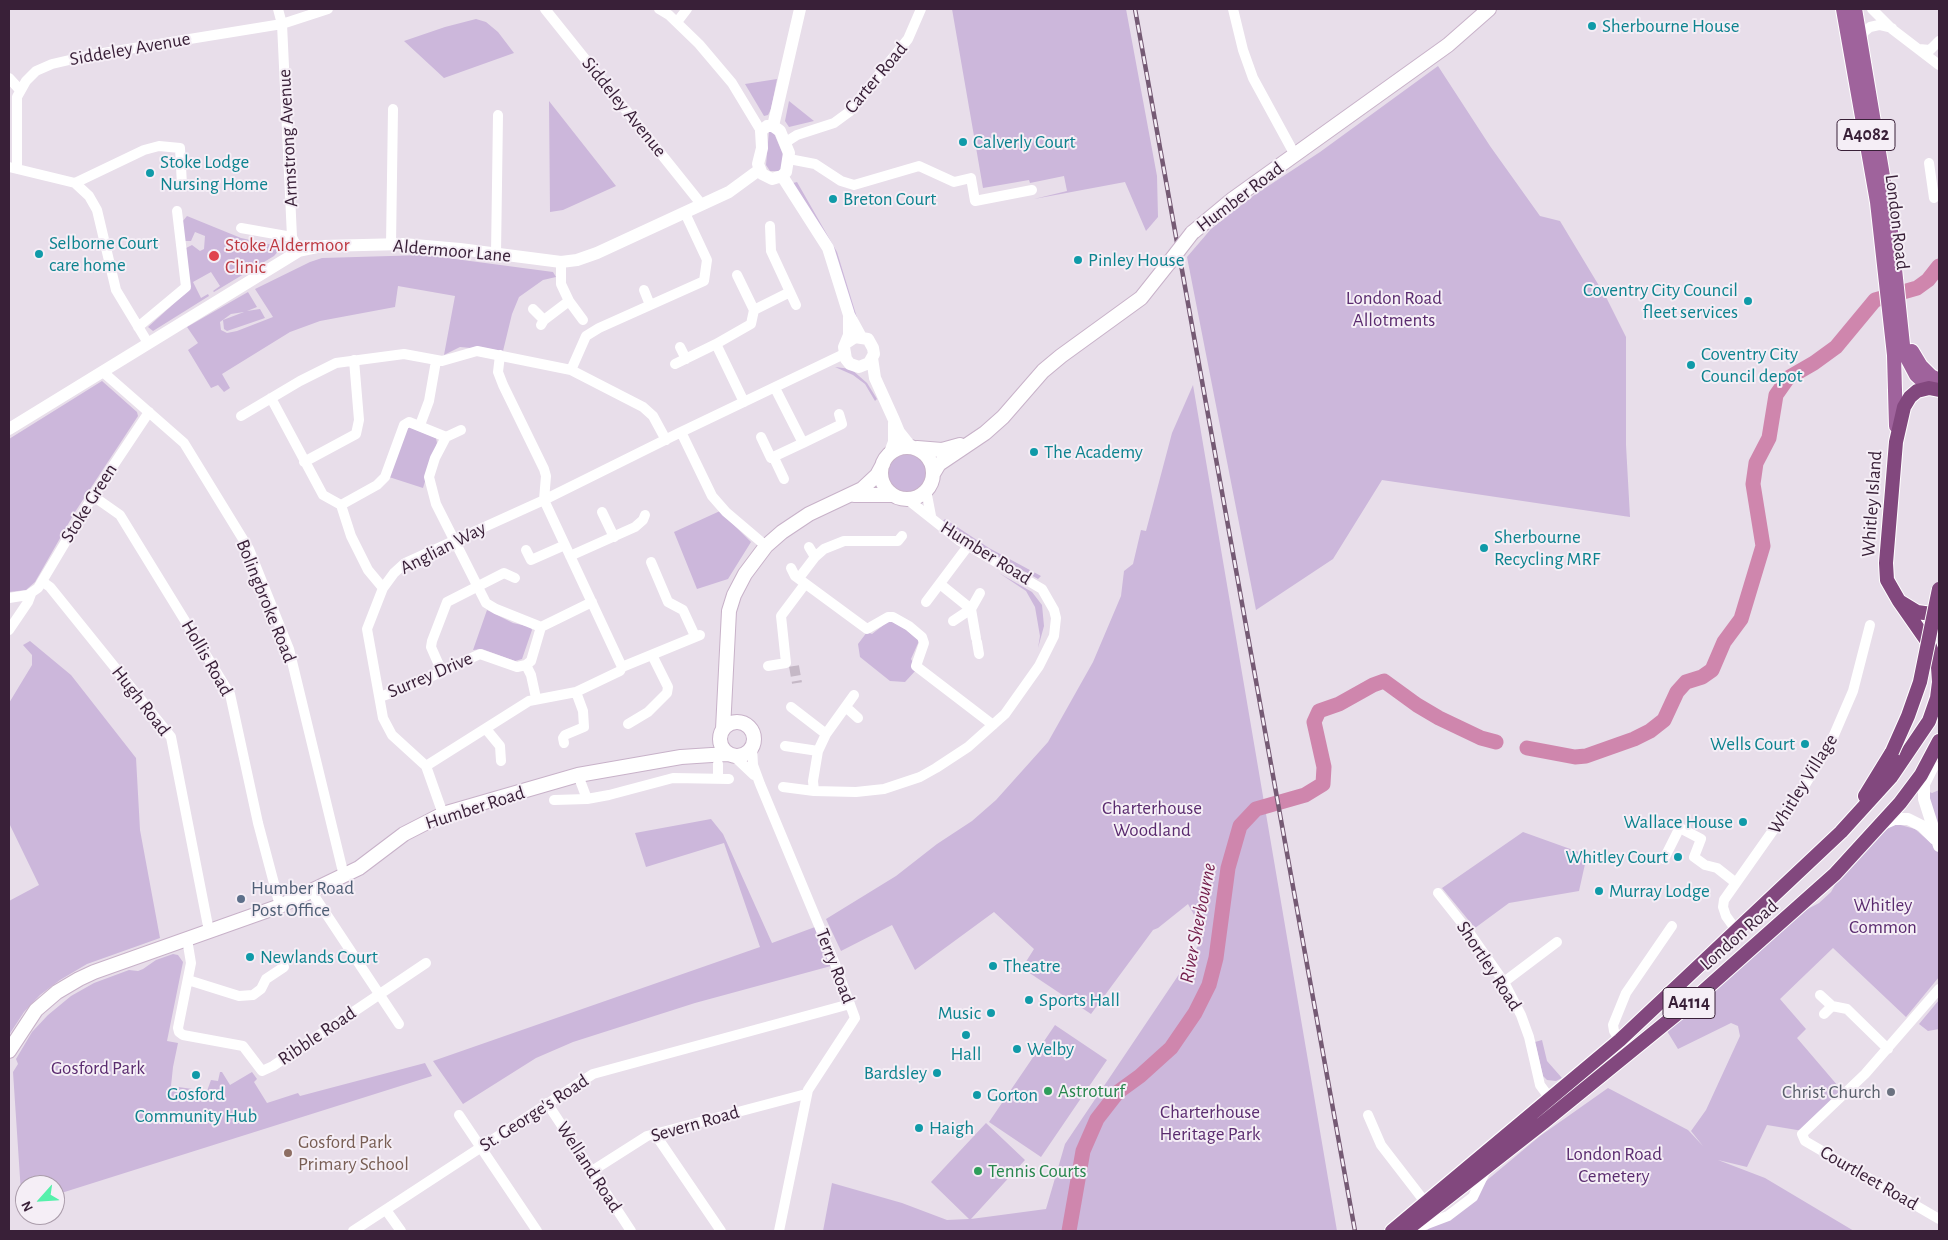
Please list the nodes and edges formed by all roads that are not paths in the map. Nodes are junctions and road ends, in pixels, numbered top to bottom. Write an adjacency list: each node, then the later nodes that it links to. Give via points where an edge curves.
1 (278, 9): 14 (street, Armstrong Avenue)
2 (328, 9): 14 (street, Siddeley Avenue)
3 (545, 9): 39 (street, Siddeley Avenue)
4 (659, 9): 13 (street)
5 (688, 9): 13 (street)
6 (800, 9): 24 (street)
7 (921, 9): 26 (street, Carter Road, via 908,39 849,112 834,123)
8 (1233, 9): 27 (street, via 1253,78)
9 (1488, 9): 27 (main road, Humber Road, via 1448,45)
10 (1843, 9): 49 (main road, London Road / A4082)
11 (1855, 9): 17 (main road, London Road / A4082)
12 (1872, 9): 15 (street)
13 (677, 22): 25 (street, via 732,82)
14 (282, 24): 21 (street, Siddeley Avenue, via 52,64 30,75); 44 (street, Armstrong Avenue)
15 (1892, 29): 17 (street, via 1879,25 1870,27 1862,34); 18 (street)
16 (1939, 41): 18 (street, via 1930,50)
17 (1860, 42): 49 (main road, London Road / A4082, via 1889,212)
18 (1918, 49): 19 (street)
19 (1939, 65)
20 (9, 78): 21 (street)
21 (20, 90): 30 (street)
22 (393, 109): 45 (street)
23 (498, 115): 47 (street)
24 (773, 126): 25 (street); 26 (street)
25 (761, 131): 31 (street)
26 (786, 142): 28 (street)
27 (1295, 155): 96 (main road, Humber Road, bridge, via 1192,233 1141,298 1060,356 1003,417 986,433)
28 (789, 160): 33 (street); 37 (street, via 815,164 841,181 854,185 919,166 954,182 971,178 975,201)
29 (1929, 163): 36 (street)
30 (13, 168): 34 (street)
31 (759, 170): 33 (street, via 772,179); 39 (street, Aldermoor Lane, via 734,190)
32 (1939, 175): 36 (street)
33 (782, 176): 59 (street, via 828,248)
34 (75, 183): 35 (street, via 159,146 180,148); 62 (street, via 94,203 116,290)
35 (182, 185)
36 (1932, 185): 38 (street)
37 (1032, 190)
38 (1934, 198)
39 (702, 204): 41 (street, Aldermoor Lane)
40 (177, 211): 62 (street, via 186,287)
41 (685, 213): 48 (street, Aldermoor Lane, via 597,253); 54 (street, via 707,260 706,276 704,281)
42 (770, 226): 52 (street, via 771,251)
43 (241, 228): 44 (street)
44 (292, 237): 46 (street, Armstrong Avenue)
45 (391, 245): 46 (street, Aldermoor Lane, via 323,246); 47 (street, Aldermoor Lane)
46 (299, 251): 64 (street, Aldermoor Lane)
47 (496, 254): 48 (street, Aldermoor Lane)
48 (561, 262): 53 (street, via 561,284)
49 (1889, 262): 58 (main road, London Road / A4082)
50 (737, 275): 57 (street)
51 (644, 290): 54 (street)
52 (790, 292): 55 (street); 57 (street)
53 (569, 301): 56 (street, via 543,322); 60 (street)
54 (650, 305): 75 (street, via 586,336)
55 (796, 305)
56 (533, 308)
57 (754, 310): 65 (street, via 751,324)
58 (1894, 311): 61 (main road, London Road / A4082); 94 (main road, London Road / A4082)
59 (849, 315): 63 (street); 67 (street)
60 (583, 320)
61 (1901, 325): 77 (main road, via 1921,366); 80 (main road, London Road / A4082, via 1910,367 1922,381)
62 (138, 327): 64 (street)
63 (860, 337): 67 (street, via 850,339); 69 (street, via 871,343)
64 (148, 343): 76 (street)
65 (716, 344): 70 (street); 82 (street)
66 (680, 347): 70 (street)
67 (845, 348): 74 (street, via 850,364); 79 (street)
68 (500, 355): 72 (street, via 477,351); 75 (street); 107 (street, via 498,372 503,385 544,469)
69 (872, 358): 74 (street); 78 (street)
70 (686, 359): 73 (street)
71 (354, 360): 72 (street, via 404,354 425,356); 81 (street, via 327,366); 100 (street, via 359,420 356,434)
72 (436, 361): 87 (street, via 429,401)
73 (676, 364)
74 (859, 367): 78 (street)
75 (570, 370): 93 (street, via 643,407)
76 (103, 372): 83 (street, Bolingbroke Road); 88 (street)
77 (1939, 380)
78 (878, 386): 86 (street)
79 (775, 388): 82 (street); 95 (street)
80 (1939, 389): 94 (highway, Whitley Island, via 1921,390 1907,400)
81 (271, 398): 85 (street); 100 (street)
82 (744, 402): 90 (street, Anglian Way)
83 (149, 412): 104 (street, Stoke Green); 184 (street, Bolingbroke Road, via 184,443 249,549 289,649)
84 (839, 414): 95 (street, via 846,426)
85 (241, 416)
86 (894, 420): 97 (street, via 899,432); 99 (street, via 894,442)
87 (420, 425): 91 (street); 108 (street, via 404,424 385,477 378,485)
88 (9, 429)
89 (461, 430): 91 (street)
90 (681, 432): 93 (street, Anglian Way); 116 (street, via 712,496)
91 (446, 437): 114 (street, via 429,477 436,504)
92 (761, 437): 98 (street, via 771,458)
93 (666, 440): 107 (street, Anglian Way)
94 (1896, 442): 132 (highway, Whitley Island, via 1886,563 1887,580)
95 (802, 443): 98 (street)
96 (967, 444): 97 (main road, Humber Road, via 942,450); 101 (main road, Humber Road, via 939,464)
97 (914, 448): 99 (main road, via 900,447); 101 (main road, via 930,460)
98 (774, 458): 102 (street)
99 (886, 460): 105 (main road, via 871,482); 106 (main road, via 882,478 885,486)
100 (304, 462): 108 (street, via 323,495)
101 (933, 474): 103 (main road)
102 (784, 479)
103 (926, 490): 106 (main road, via 916,497); 111 (street, Humber Road)
104 (93, 496): 124 (street, Stoke Green); 188 (street, Hollis Road, via 120,515 230,694)
105 (849, 496): 106 (main road); 116 (main road, via 802,518)
106 (900, 497): 111 (street, Humber Road)
107 (544, 500): 114 (street, Anglian Way); 115 (street)
108 (341, 505): 127 (street, via 351,536)
109 (602, 512): 113 (street)
110 (645, 514): 113 (street, via 635,527)
111 (931, 517): 117 (street, Humber Road)
112 (902, 536): 123 (street, via 898,541 844,541 812,552)
113 (614, 538): 119 (street)
114 (454, 540): 126 (street); 127 (street, Anglian Way, via 405,563)
115 (565, 545): 118 (street, via 531,560); 119 (street)
116 (766, 546): 147 (main road, via 739,584 729,611)
117 (968, 546): 125 (street); 157 (street, Humber Road, via 1042,589 1056,618 1054,636 1042,661 1021,694)
118 (526, 550)
119 (570, 556): 133 (street)
120 (651, 562): 142 (street, via 668,602 682,610 698,636)
121 (791, 568): 123 (street)
122 (515, 578): 126 (street, via 504,573)
123 (802, 581): 144 (street, via 781,616 790,665); 157 (street, via 867,630 888,617 909,626 924,643 916,666)
124 (43, 582): 130 (street, Stoke Green); 191 (street, Hugh Road, via 172,737)
125 (940, 584): 134 (street); 135 (street)
126 (477, 586): 139 (street, via 490,607); 146 (street, via 445,605 432,644)
127 (383, 588): 150 (street, Anglian Way, via 367,629)
128 (1939, 590): 181 (highway, London Road / A4114, bridge, via 1920,682 1908,716 1892,752)
129 (980, 593): 135 (street)
130 (31, 594): 131 (street); 140 (street, Stoke Green)
131 (9, 598)
132 (1899, 600): 136 (highway, via 1918,612); 181 (highway, London Road / A4114, via 1933,651 1939,674 1938,698 1923,732 1892,777)
133 (592, 602): 139 (street); 145 (street)
134 (926, 602)
135 (971, 609): 137 (street); 141 (street)
136 (1939, 614)
137 (953, 621)
138 (1870, 625): 185 (street, Whitley Village, via 1853,692 1831,742)
139 (541, 627): 143 (street, via 531,661)
140 (9, 630)
141 (979, 654)
142 (652, 656): 145 (street); 156 (street, via 668,687 666,693 648,712)
143 (526, 665): 146 (street, Surrey Drive, via 518,667 480,654); 151 (street)
144 (768, 666)
145 (622, 667): 148 (street, via 620,671)
146 (442, 672): 150 (street, Surrey Drive)
147 (726, 690): 155 (main road); 159 (main road)
148 (576, 692): 151 (street); 162 (street, via 584,726 565,735)
149 (854, 696): 153 (street)
150 (380, 697): 170 (street, Anglian Way, via 383,718 392,735)
151 (536, 698): 158 (street)
152 (791, 707): 160 (street)
153 (847, 708): 154 (street); 160 (street)
154 (858, 718)
155 (740, 722): 159 (main road, via 730,723); 164 (main road, via 752,731)
156 (628, 724)
157 (993, 725): 176 (street, Humber Road, via 968,747 920,777 884,789)
158 (486, 729): 169 (street, via 500,746); 170 (street)
159 (721, 733): 167 (main road, Humber Road, via 710,745); 168 (main road, via 720,746)
160 (826, 734): 165 (street)
161 (1939, 741): 180 (highway, London Road / A4114, via 1921,775)
162 (564, 743)
163 (785, 746): 165 (street)
164 (752, 748): 168 (main road, via 744,755); 174 (street, Terry Road, via 753,765)
165 (818, 751): 176 (street)
166 (1939, 752): 182 (street, via 1924,789 1925,805)
167 (682, 757): 168 (main road, Humber Road); 171 (main road, Humber Road)
168 (727, 758): 172 (street); 174 (street, Terry Road, via 746,765)
169 (501, 761)
170 (426, 766): 179 (street, Anglian Way)
171 (578, 775): 177 (street); 179 (main road, Humber Road)
172 (718, 778): 173 (street, Humber Road); 177 (street, Humber Road, via 674,778)
173 (729, 779)
174 (760, 784): 201 (street, Terry Road)
175 (783, 787): 176 (street, Humber Road)
176 (814, 791)
177 (587, 799): 178 (street, Humber Road)
178 (554, 800)
179 (443, 814): 184 (main road, Humber Road, via 404,834)
180 (1883, 824): 182 (street, via 1894,819 1908,819 1922,826); 215 (highway, London Road / A4114, via 1835,874 1757,945)
181 (1841, 832): 190 (highway, London Road / A4114)
182 (1938, 844)
183 (1664, 859): 185 (street, via 1682,829 1701,839 1694,857 1717,868)
184 (344, 876): 186 (main road, Humber Road)
185 (1736, 883): 190 (street, Whitley Village, via 1723,907)
186 (311, 892): 188 (main road, Humber Road); 199 (street)
187 (1438, 893): 197 (street, Shortley Road)
188 (280, 906): 191 (main road, Humber Road)
189 (1672, 926): 205 (street, via 1626,993 1613,1025)
190 (1736, 930): 205 (highway, London Road / A4114)
191 (209, 931): 192 (main road, Humber Road)
192 (187, 939): 196 (street, via 192,956); 207 (main road, Humber Road, via 94,972 63,989 36,1010)
193 (1557, 942): 197 (street)
194 (426, 962): 199 (street, Ribble Road)
195 (284, 967): 196 (street, via 266,979 253,995 239,996)
196 (188, 980): 199 (street, Ribble Road, via 179,1032 243,1046 262,1071)
197 (1504, 982): 209 (street, Shortley Road, via 1521,1014 1540,1085)
198 (1939, 989): 206 (street)
199 (380, 995): 204 (street)
200 (1820, 995): 202 (street)
201 (850, 1004): 208 (street, Terry Road, via 855,1022); 210 (street, St. George's Road, via 594,1074)
202 (1832, 1006): 203 (street); 206 (street, via 1848,1008)
203 (1824, 1014)
204 (399, 1024)
205 (1620, 1040): 209 (highway, London Road / A4114)
206 (1888, 1049): 219 (street, Courtleet Road, via 1802,1134 1806,1141)
207 (9, 1051)
208 (806, 1094): 213 (street, Severn Road); 225 (street, Terry Road)
209 (1551, 1100): 217 (highway, London Road / A4114)
210 (547, 1103): 214 (street, St. George's Road); 216 (street, Welland Road)
211 (460, 1115): 214 (street)
212 (1368, 1115): 217 (street, via 1381,1145)
213 (655, 1134): 216 (street, Severn Road); 224 (street)
214 (482, 1147): 218 (street, St. George's Road); 222 (street)
215 (1487, 1167): 227 (highway, London Road / A4114); 228 (street, London Road, via 1473,1197 1448,1216)
216 (592, 1171): 223 (street, Welland Road)
217 (1425, 1202): 226 (highway, London Road / A4114)
218 (386, 1210): 220 (street, St. George's Road); 221 (street)
219 (1939, 1219)
220 (353, 1231)
221 (400, 1231)
222 (537, 1231)
223 (631, 1231)
224 (721, 1231)
225 (779, 1231)
226 (1392, 1231)
227 (1405, 1231)
228 (1408, 1231)

